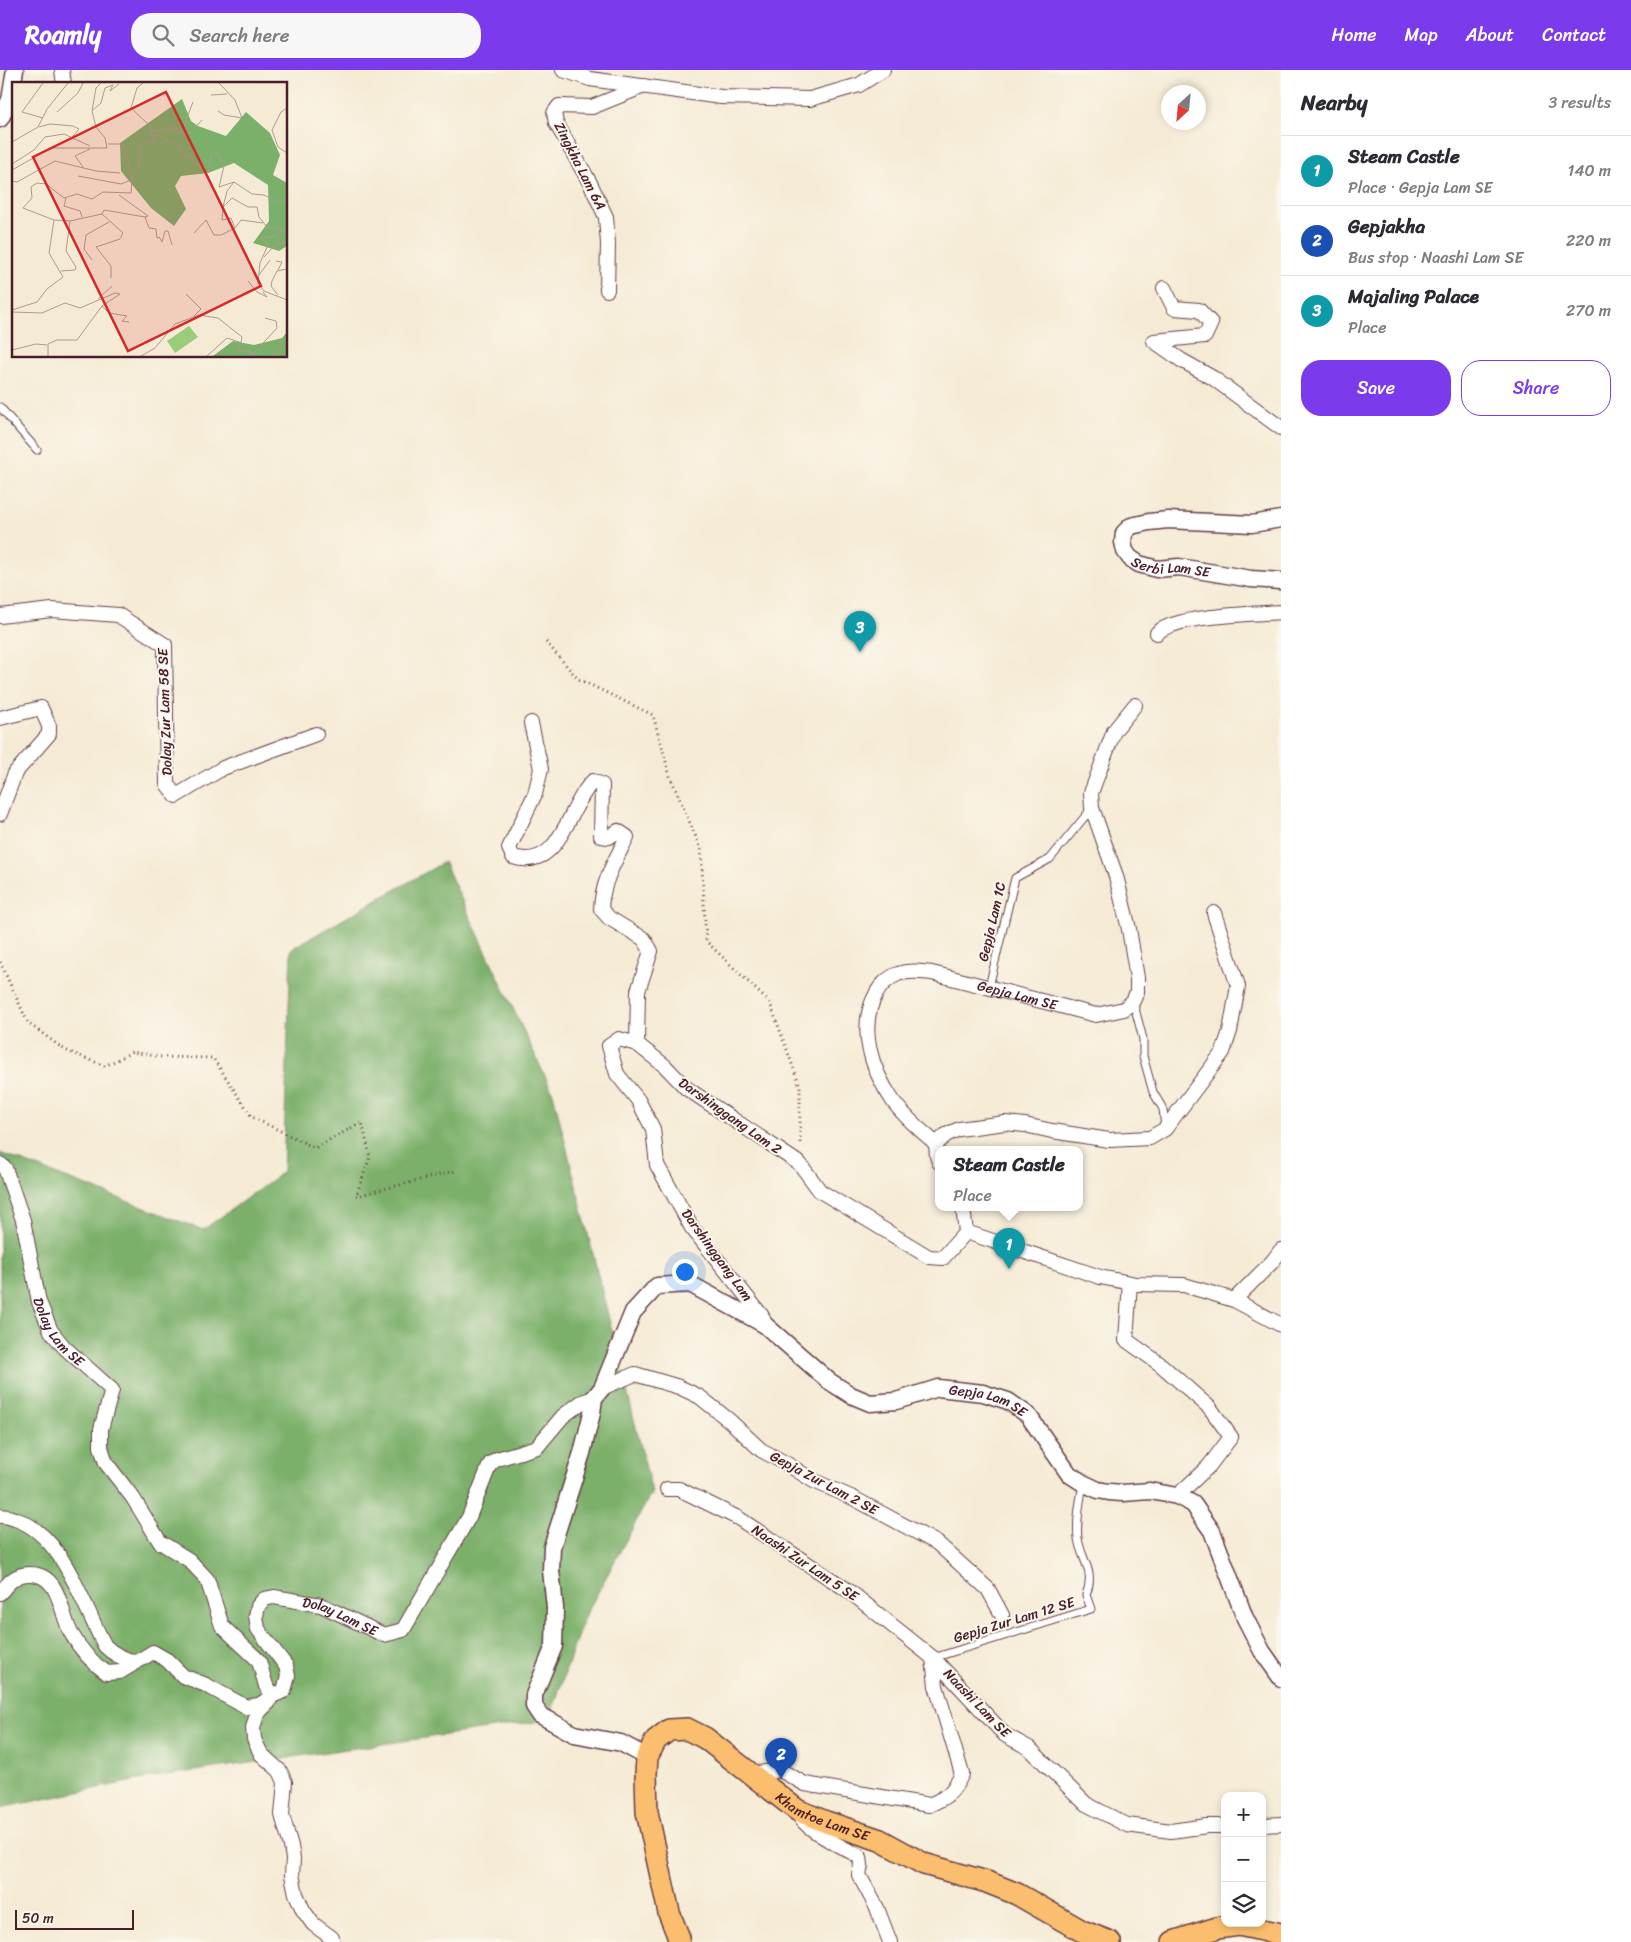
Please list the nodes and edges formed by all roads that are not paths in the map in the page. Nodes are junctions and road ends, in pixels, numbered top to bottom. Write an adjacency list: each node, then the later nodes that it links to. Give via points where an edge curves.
1 (563, 70): 4 (street, via 590,79)
2 (883, 70): 4 (street, via 858,85 810,99 721,97)
3 (12, 85): 5 (street, via 10,100)
4 (647, 85): 7 (street, Zingkha Lam 6A, via 592,107 559,106 554,113 556,123 606,217)
5 (0, 119)
6 (1164, 288): 9 (street, via 1174,308 1198,310 1211,323 1205,336 1154,341 1213,378)
7 (607, 290)
8 (0, 407): 10 (lane)
9 (1281, 428)
10 (37, 450)
11 (1281, 518): 12 (street, Serbi Lam SE, via 1252,524 1149,522 1131,526 1124,533 1123,542 1125,551 1138,564)
12 (1281, 581)
13 (1281, 612): 15 (street, via 1188,620 1163,627)
14 (0, 616): 19 (street, Dolay Zur Lam 58 SE, via 52,610 118,615 165,645 167,784 176,796 223,768)
15 (1157, 633)
16 (1135, 705): 20 (street, via 1114,731 1091,793)
17 (0, 718): 21 (street, via 41,708 49,734 15,773)
18 (531, 723): 25 (street, via 541,769 534,794 510,848 513,857 524,860 539,858 554,847 583,791 593,781 602,785 601,836 608,837 618,831 627,837 609,873 601,909 609,918 644,939 650,951 638,991)
19 (316, 734)
20 (1092, 808): 23 (lane, Gepja Lam 1C, via 1050,859 1015,878); 24 (street, via 1116,876 1129,929 1137,978)
21 (0, 814)
22 (1214, 913): 26 (street, via 1238,986 1230,1031 1223,1052)
23 (990, 987): 24 (street, Gepja Lam SE, via 1096,1015 1124,1009); 27 (street, Gepja Lam SE, via 932,973 897,974 878,990 870,1005 867,1042 882,1084 894,1103)
24 (1133, 1001): 26 (lane, via 1143,1038 1143,1056 1153,1092 1162,1108)
25 (637, 1044): 30 (street, Darshinggang Lam 2, via 686,1088 800,1164 820,1191 929,1257 943,1258); 34 (street, Darshinggang Lam, via 619,1039 609,1046 617,1074 638,1100 653,1129 657,1165 692,1228 762,1316)
26 (1165, 1129): 27 (street, via 1150,1138 1109,1140 1005,1123 959,1129)
27 (936, 1144)
28 (0, 1164): 46 (street, Dolay Lam SE, via 5,1168 24,1220 39,1302 51,1331 112,1390 101,1429 101,1447 106,1463 133,1498 160,1542 188,1560 207,1579 222,1626 259,1661 266,1686)
29 (962, 1211): 30 (street)
30 (966, 1232): 32 (street, via 1100,1278)
31 (1281, 1250): 33 (street)
32 (1130, 1283): 33 (street, via 1184,1285); 39 (street, via 1126,1340 1160,1364 1210,1408 1231,1437 1209,1466)
33 (1234, 1300): 35 (street)
34 (765, 1325): 36 (street, Gepja Lam SE, via 690,1284 657,1286 634,1312); 37 (street, Gepja Lam SE, via 830,1381 850,1395 870,1403 896,1401 938,1388 983,1393 1008,1401 1028,1415 1069,1474)
35 (1281, 1325)
36 (598, 1393): 42 (street, Gepja Zur Lam 2 SE, via 635,1374 680,1387 700,1397 761,1450 814,1481 853,1498 936,1543 988,1589); 46 (street, Dolay Lam SE, via 563,1416 537,1446 497,1458 490,1464 469,1517 403,1630 384,1635 321,1605 274,1597 264,1599 258,1606 258,1628 286,1666 288,1676 284,1691); 47 (street, via 552,1548 554,1646 534,1694 534,1706 540,1715 574,1734 622,1743)
37 (1083, 1483): 39 (street, Gepja Lam SE, via 1098,1490 1123,1493 1150,1491); 43 (lane, Gepja Zur Lam 12 SE, via 1078,1539 1089,1569 1090,1584 1086,1595 1091,1610)
38 (667, 1489): 43 (street, Naashi Zur Lam 5 SE, via 679,1488 738,1518 849,1591)
39 (1177, 1496): 45 (street, Gepja Lam SE, via 1193,1504 1212,1531 1245,1618 1262,1652)
40 (0, 1516): 44 (street, via 34,1527 50,1544 65,1565 105,1646 113,1654)
41 (0, 1593): 44 (street, via 21,1574 43,1577 56,1592 71,1633 91,1661 106,1673 113,1674)
42 (1002, 1615)
43 (934, 1658): 48 (street, Naashi Lam SE, via 936,1686 962,1774 944,1799 929,1805 805,1784 780,1770); 52 (street, Naashi Lam SE, via 1005,1735 1029,1748 1086,1804 1127,1825 1171,1831)
44 (136, 1662): 46 (street, via 153,1652 183,1676 246,1707 259,1705)
45 (1281, 1678)
46 (274, 1695): 54 (street, via 257,1714 254,1739 261,1754 280,1771 285,1782 282,1815 293,1859 296,1894 313,1924)
47 (647, 1757): 48 (main road, Khamtoe Lam SE, via 656,1740 670,1730 687,1730 705,1738); 55 (main road, via 647,1812)
48 (751, 1774): 49 (main road, Khamtoe Lam SE)
49 (797, 1810): 56 (street, via 798,1817 810,1829 860,1857 858,1875 878,1908); 57 (main road, Khamtoe Lam SE, via 880,1840 924,1864 1017,1894 1082,1931)
50 (1281, 1824): 51 (street)
51 (1266, 1825)
52 (1221, 1826)
53 (1281, 1934): 58 (main road, via 1239,1925 1217,1928)
54 (333, 1942)
55 (678, 1942)
56 (890, 1942)
57 (1110, 1942)
58 (1174, 1942)

